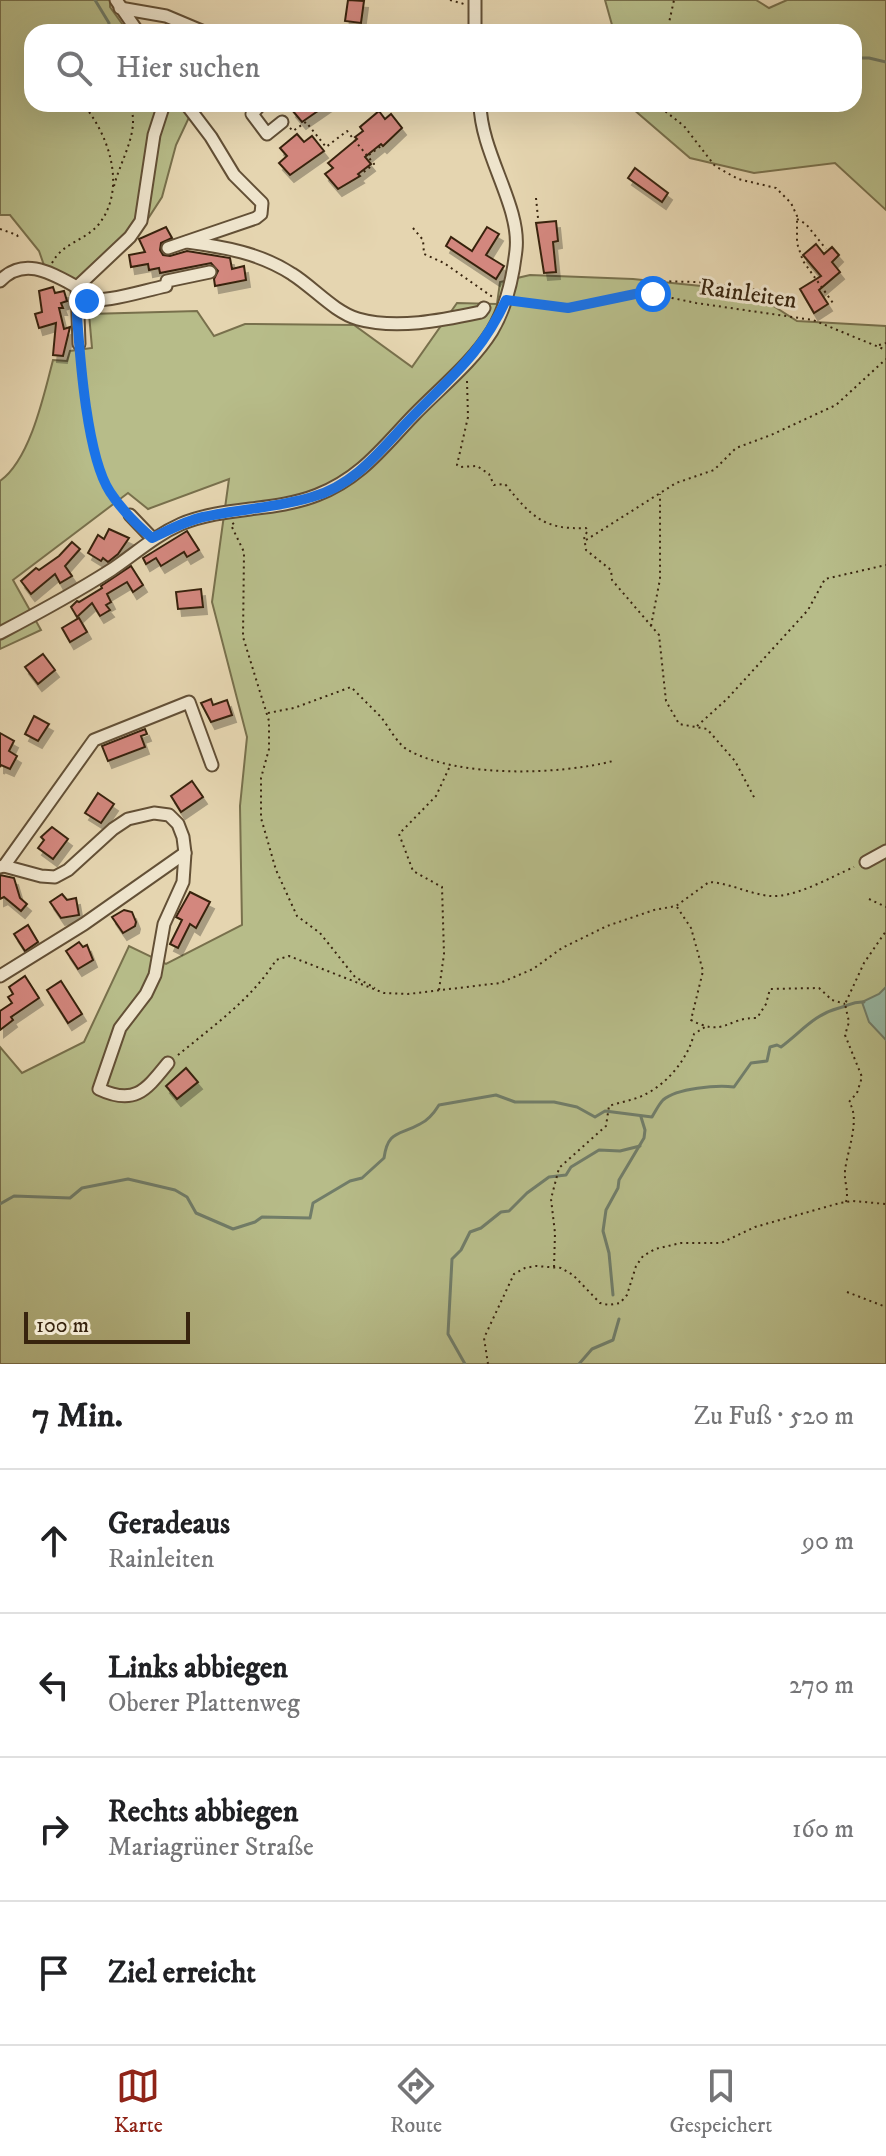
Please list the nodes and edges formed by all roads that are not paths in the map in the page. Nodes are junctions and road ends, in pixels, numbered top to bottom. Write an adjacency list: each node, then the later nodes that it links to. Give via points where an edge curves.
1 (473, 3): 5 (street)
2 (118, 4): 3 (street); 4 (street)
3 (132, 24)
4 (185, 24)
5 (474, 24)
6 (161, 112): 15 (street, via 141,221)
7 (192, 112): 11 (street, via 234,175 262,203 256,218)
8 (254, 112): 10 (street, via 267,134)
9 (481, 112): 19 (street, via 517,246 492,331 377,456 349,479 314,497 203,517)
10 (282, 122)
11 (187, 242): 12 (street); 16 (street, via 243,251 289,271 358,319 443,321)
12 (168, 248)
13 (210, 272): 15 (street, via 108,299 87,301)
14 (0, 281): 15 (street, via 21,268 34,268 50,272)
15 (77, 293): 17 (street)
16 (484, 308)
17 (79, 344)
18 (130, 515): 19 (street)
19 (152, 538): 20 (street, via 69,597)
20 (0, 633)
21 (212, 765): 25 (street, via 189,702 94,740)
22 (886, 851): 24 (street)
23 (185, 853): 25 (street, via 175,820 154,813 121,822 55,877); 26 (street); 27 (street, via 183,882 164,924 155,975 120,1028 99,1089 124,1097 145,1091)
24 (866, 862)
25 (2, 866)
26 (0, 976)
27 (168, 1063)

